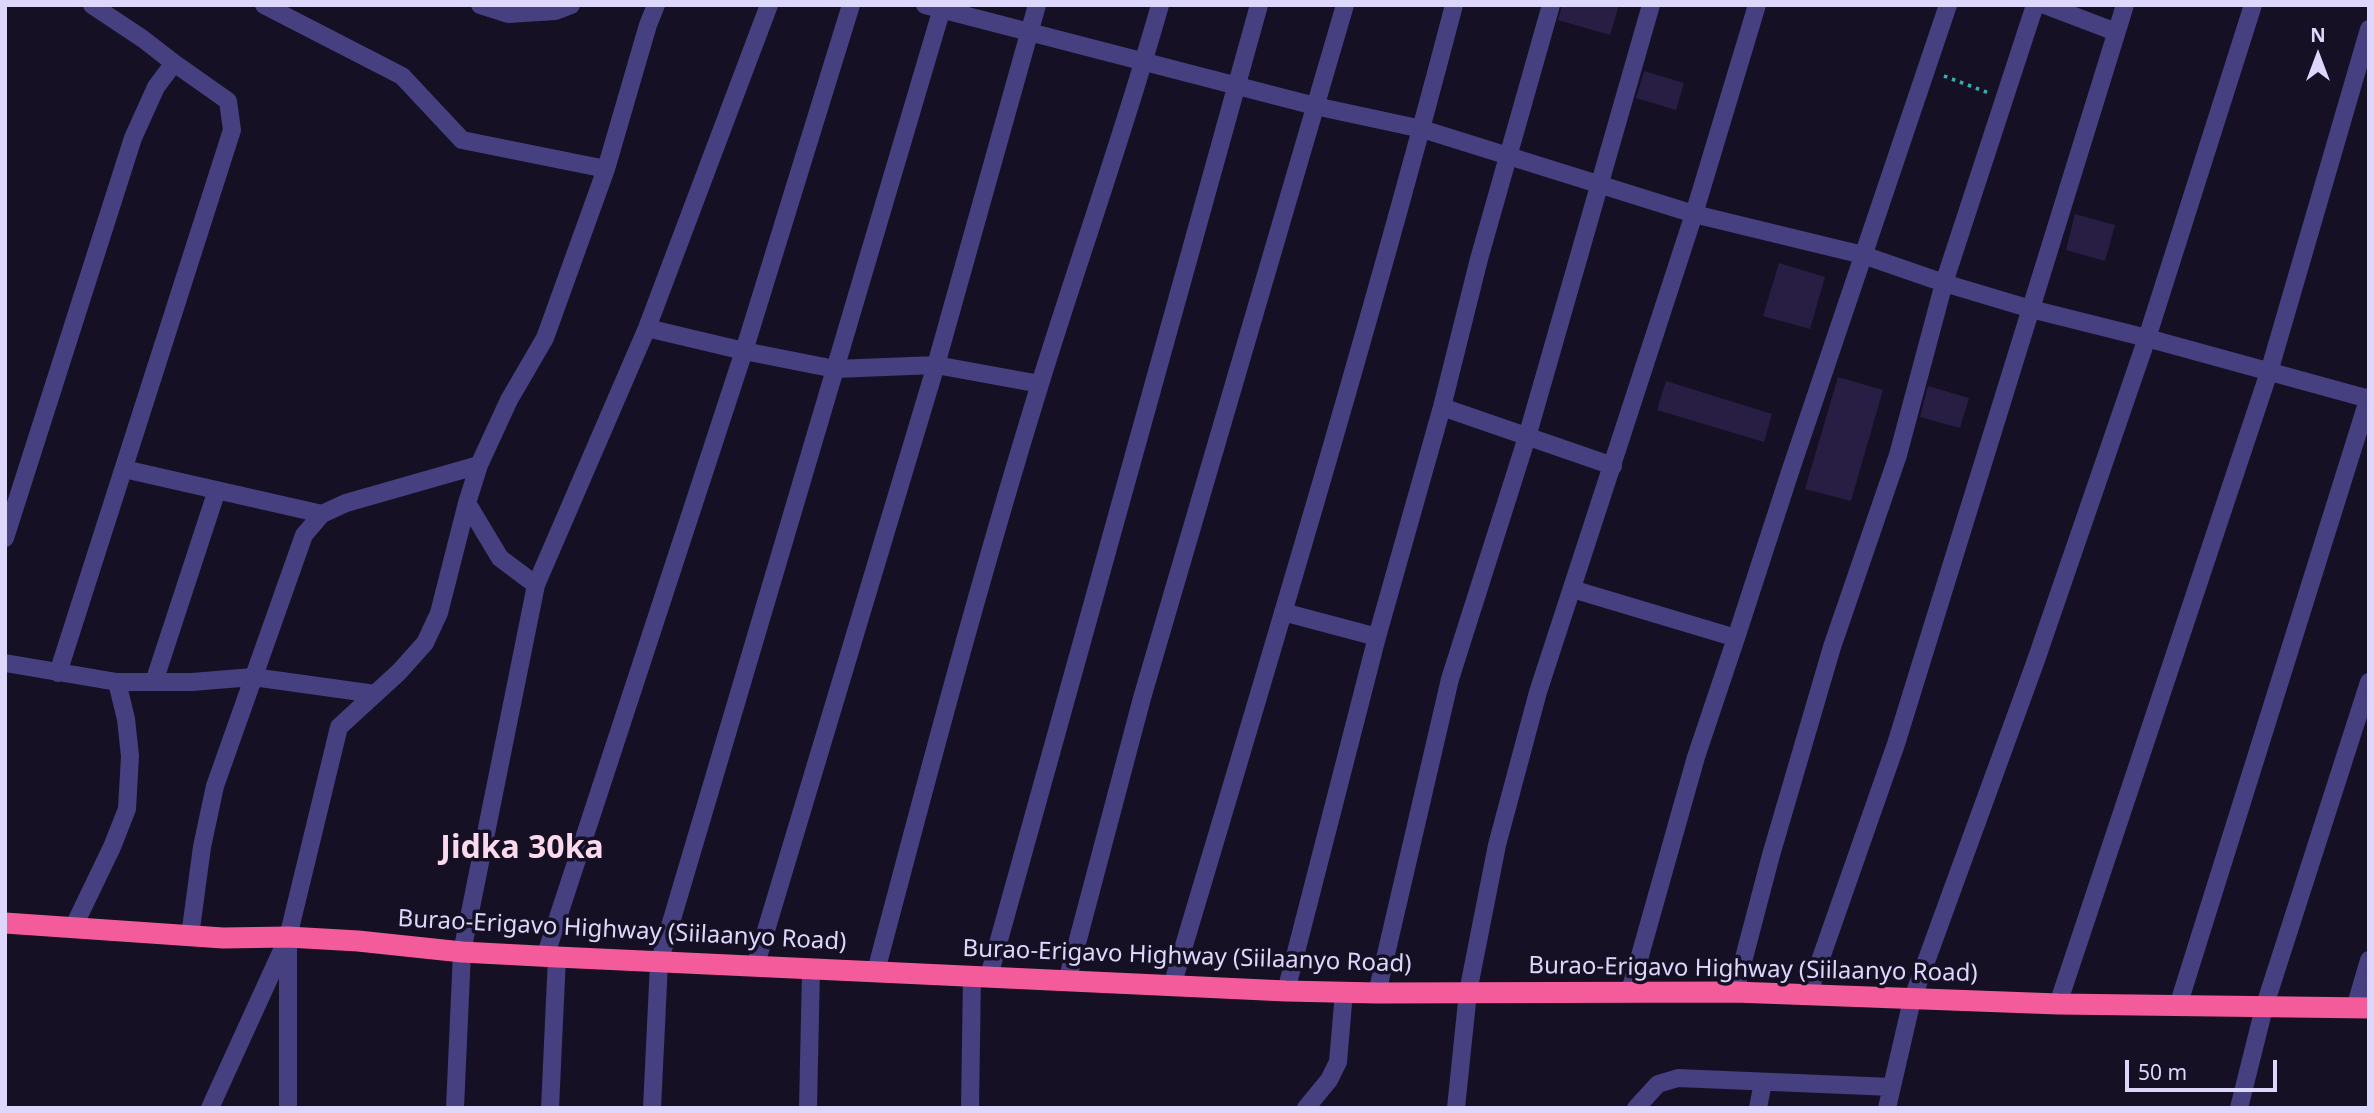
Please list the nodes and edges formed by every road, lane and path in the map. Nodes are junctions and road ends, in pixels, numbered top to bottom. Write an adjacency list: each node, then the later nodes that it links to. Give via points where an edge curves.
1 (92, 5): 26 (street)
2 (264, 5): 33 (street, via 402,76 462,140)
3 (480, 5): 4 (street, via 508,14 555,11)
4 (571, 5)
5 (656, 5): 33 (street)
6 (769, 5): 39 (street)
7 (851, 5): 41 (street)
8 (1037, 5): 23 (street)
9 (1160, 5): 25 (street)
10 (1259, 5): 28 (street)
11 (1345, 5): 30 (street)
12 (1454, 5): 31 (street)
13 (1551, 5): 32 (street)
14 (1651, 5): 34 (street)
15 (1757, 5): 35 (street)
16 (1948, 5): 27 (street)
17 (2035, 5): 29 (street)
18 (2045, 5): 24 (street)
19 (2125, 5): 24 (street)
20 (2253, 5): 40 (street)
21 (937, 7): 23 (street); 43 (street)
22 (2369, 29): 44 (street)
23 (1030, 31): 25 (street); 42 (street)
24 (2116, 32): 38 (street)
25 (1144, 61): 28 (street); 45 (street)
26 (174, 62): 51 (street, via 228,101 232,130); 55 (street, via 156,87 132,138)
27 (1925, 69): 29 (path); 36 (street)
28 (1238, 85): 30 (street); 79 (street)
29 (2003, 98): 37 (street)
30 (1315, 106): 31 (street); 80 (street, via 1142,698)
31 (1422, 129): 32 (street); 58 (street)
32 (1508, 156): 34 (street); 47 (street)
33 (606, 169): 49 (street, via 545,338)
34 (1599, 186): 35 (street); 48 (street)
35 (1694, 214): 36 (street); 50 (street)
36 (1863, 255): 37 (street); 60 (street)
37 (1944, 283): 38 (street); 86 (street, via 1898,455 1824,673)
38 (2031, 309): 40 (street); 88 (street, via 1896,744)
39 (647, 328): 41 (street); 56 (street)
40 (2147, 338): 44 (street); 89 (street)
41 (744, 351): 43 (street); 73 (street)
42 (936, 365): 43 (street); 45 (street); 76 (street)
43 (835, 369): 75 (street)
44 (2269, 372): 46 (street); 90 (street)
45 (1040, 384): 78 (street, via 937,738)
46 (2369, 399): 91 (street)
47 (1442, 407): 48 (street); 59 (street)
48 (1527, 437): 50 (street); 87 (street, via 1450,679)
49 (479, 465): 53 (street); 54 (street)
50 (1613, 466): 57 (street)
51 (124, 469): 52 (street); 62 (street)
52 (217, 490): 54 (street); 65 (street)
53 (467, 503): 56 (street, via 500,558); 67 (street, via 439,613 425,643)
54 (322, 514): 63 (street, via 304,535)
55 (5, 538)
56 (536, 585): 72 (street)
57 (1572, 589): 60 (street); 85 (street, via 1538,692 1497,845)
58 (1283, 612): 59 (street); 81 (street)
59 (1377, 636): 82 (street)
60 (1736, 638): 83 (street, via 1696,757)
61 (5, 663): 62 (street)
62 (58, 673): 64 (street)
63 (253, 677): 65 (street); 67 (street); 70 (street, via 215,786)
64 (117, 682): 65 (street); 69 (street, via 130,756 127,809)
65 (154, 682)
66 (2369, 682): 92 (street)
67 (374, 694): 71 (street, via 339,727)
68 (5, 923): 69 (highway, Burao-Erigavo Highway (Siilaanyo Road))
69 (73, 928): 70 (highway, Burao-Erigavo Highway (Siilaanyo Road))
70 (190, 936): 71 (highway, Burao-Erigavo Highway (Siilaanyo Road))
71 (288, 937): 72 (highway, Burao-Erigavo Highway (Siilaanyo Road)); 96 (street); 97 (street)
72 (462, 952): 73 (highway, Burao-Erigavo Highway (Siilaanyo Road)); 98 (street)
73 (551, 957): 75 (highway, Burao-Erigavo Highway (Siilaanyo Road)); 99 (street)
74 (2369, 960): 93 (street)
75 (659, 963): 76 (highway, Burao-Erigavo Highway (Siilaanyo Road)); 100 (street)
76 (755, 967): 77 (highway, Burao-Erigavo Highway (Siilaanyo Road))
77 (811, 970): 78 (highway, Burao-Erigavo Highway (Siilaanyo Road)); 101 (street)
78 (876, 971): 79 (highway, Burao-Erigavo Highway (Siilaanyo Road))
79 (981, 976): 80 (highway, Burao-Erigavo Highway (Siilaanyo Road)); 102 (street)
80 (1067, 981): 81 (highway, Burao-Erigavo Highway (Siilaanyo Road))
81 (1172, 986): 82 (highway, Burao-Erigavo Highway (Siilaanyo Road))
82 (1286, 991): 84 (highway, Burao-Erigavo Highway (Siilaanyo Road))
83 (1630, 991): 85 (highway, Burao-Erigavo Highway (Siilaanyo Road)); 86 (highway, Burao-Erigavo Highway (Siilaanyo Road))
84 (1344, 992): 87 (highway, Burao-Erigavo Highway (Siilaanyo Road)); 103 (street, via 1338,1062)
85 (1468, 992): 87 (highway, Burao-Erigavo Highway (Siilaanyo Road)); 104 (street)
86 (1735, 992): 88 (highway, Burao-Erigavo Highway (Siilaanyo Road))
87 (1377, 993)
88 (1808, 995): 89 (highway, Burao-Erigavo Highway (Siilaanyo Road))
89 (1912, 1000): 90 (highway, Burao-Erigavo Highway (Siilaanyo Road)); 95 (street)
90 (2058, 1004): 91 (highway, Burao-Erigavo Highway (Siilaanyo Road))
91 (2178, 1006): 92 (highway, Burao-Erigavo Highway (Siilaanyo Road))
92 (2264, 1008): 93 (highway, Burao-Erigavo Highway (Siilaanyo Road)); 108 (street)
93 (2362, 1008)
94 (1763, 1082): 95 (street); 105 (street, via 1678,1078 1658,1084); 106 (street)
95 (1892, 1087): 107 (street)
96 (210, 1108)
97 (288, 1108)
98 (455, 1108)
99 (550, 1108)
100 (652, 1108)
101 (808, 1108)
102 (970, 1108)
103 (1306, 1108)
104 (1456, 1108)
105 (1636, 1108)
106 (1758, 1108)
107 (1887, 1108)
108 (2239, 1108)

